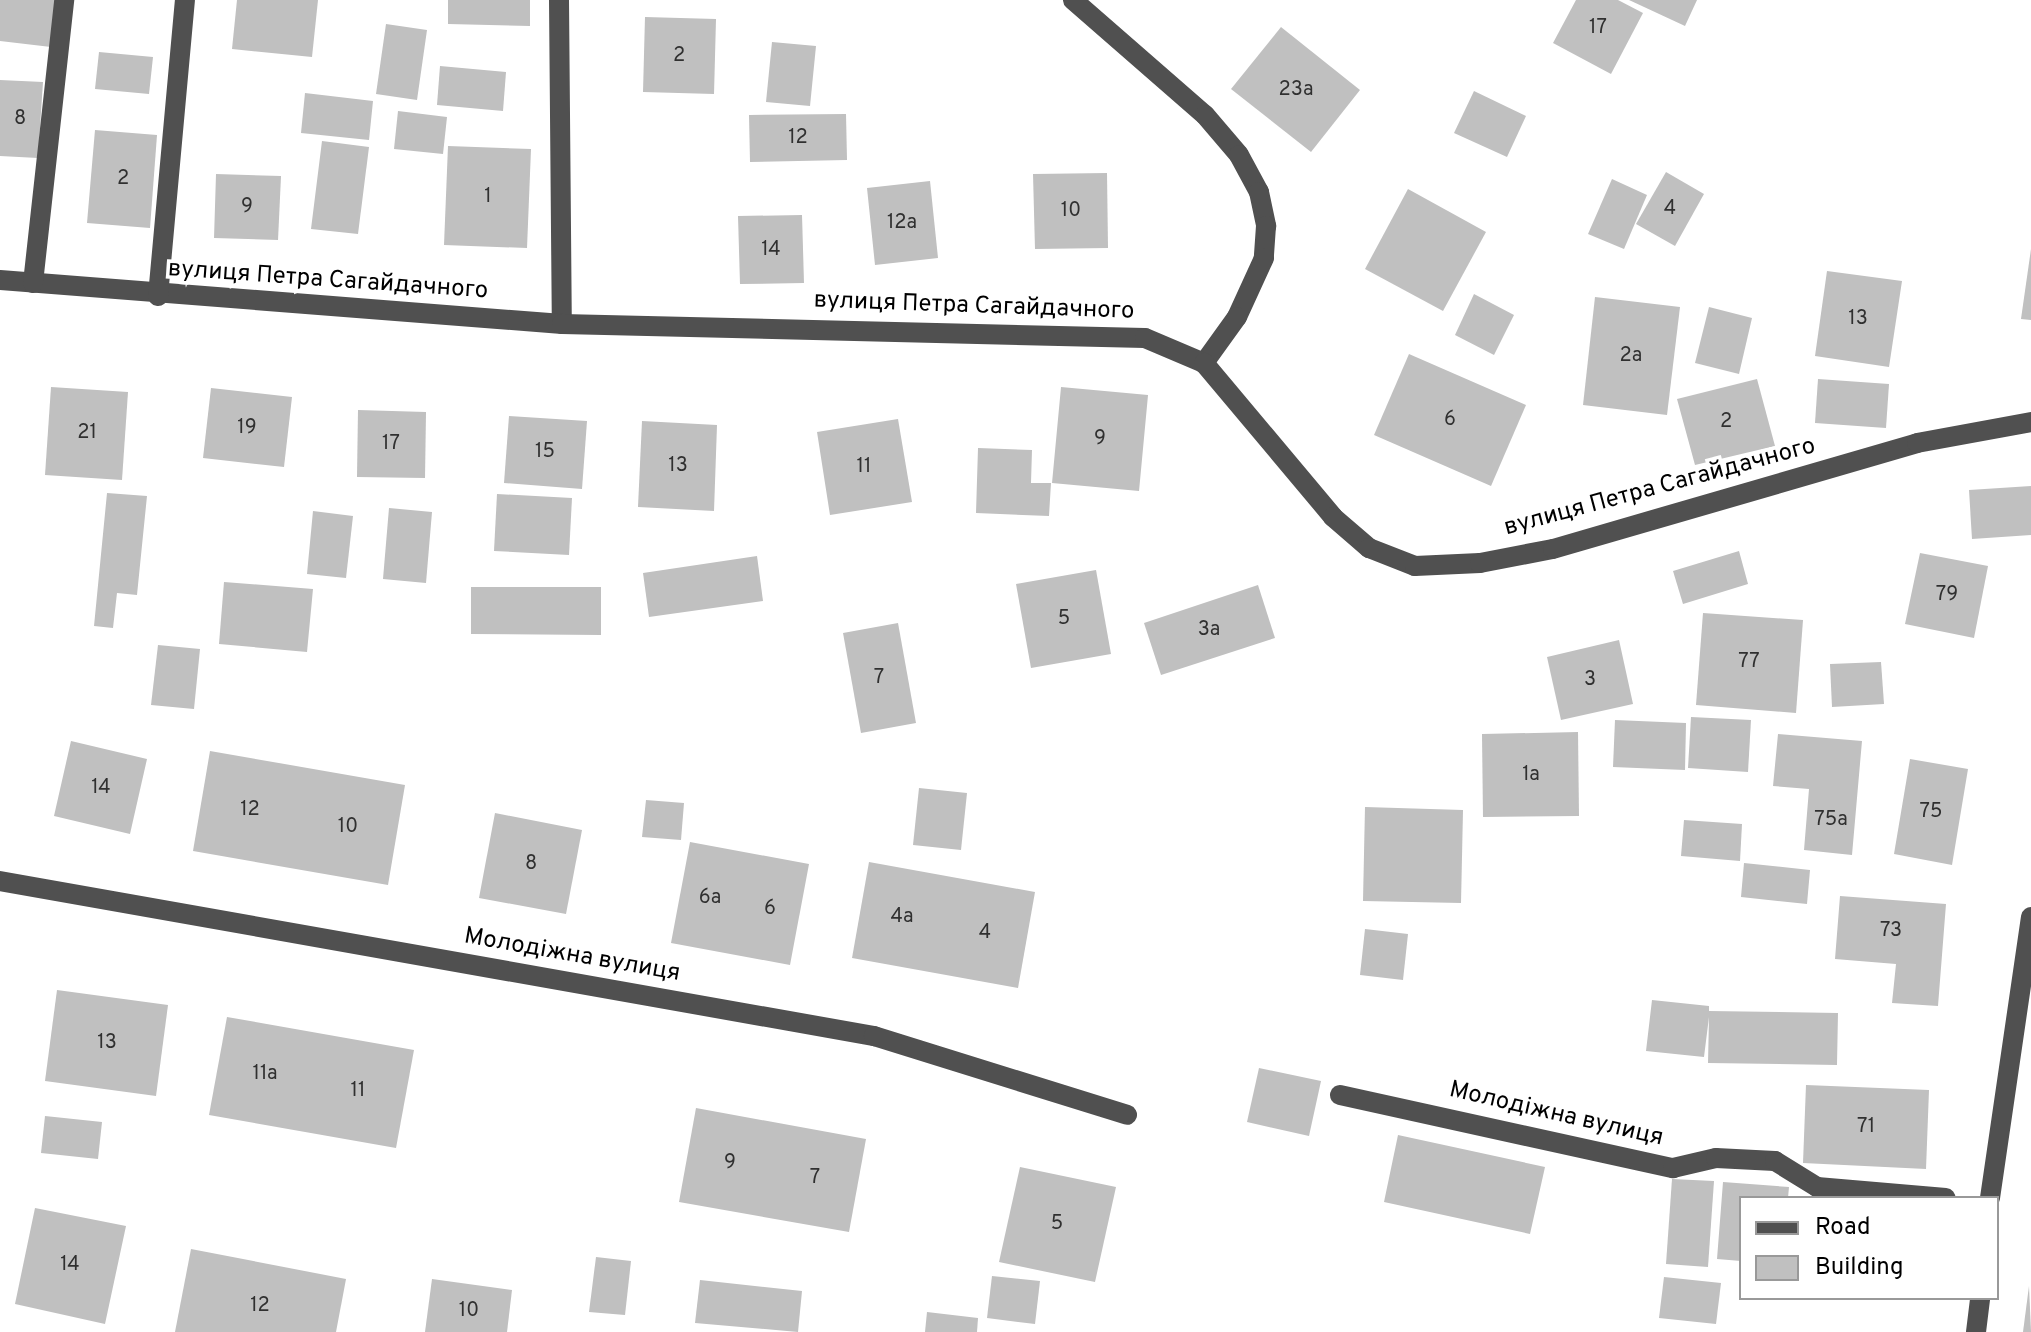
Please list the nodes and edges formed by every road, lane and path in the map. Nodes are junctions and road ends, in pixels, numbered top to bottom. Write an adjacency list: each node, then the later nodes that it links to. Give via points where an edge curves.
1 (64, 0): 6 (street)
2 (185, 0): 7 (street)
3 (559, 0): 8 (street)
4 (1073, 0): 9 (street, via 1205,115 1239,155 1259,192 1266,226 1264,258 1237,317)
5 (0, 280): 6 (street, вулиця Петра Сагайдачного)
6 (33, 283): 7 (street, вулиця Петра Сагайдачного)
7 (158, 296): 8 (street, вулиця Петра Сагайдачного)
8 (562, 324): 9 (street, вулиця Петра Сагайдачного, via 1121,334)
9 (1204, 363): 10 (street, вулиця Петра Сагайдачного, via 1333,517 1369,548 1415,566 1480,563 1553,549 1917,443)
10 (2031, 422)
11 (0, 881): 14 (street, Молодіжна вулиця, via 874,1036)
12 (2031, 917): 16 (street)
13 (1340, 1095): 15 (street, Молодіжна вулиця, via 1673,1168 1716,1158 1775,1161 1817,1187)
14 (1127, 1115)
15 (1923, 1196)
16 (1990, 1196)
17 (1980, 1300): 18 (street)
18 (1976, 1332)

